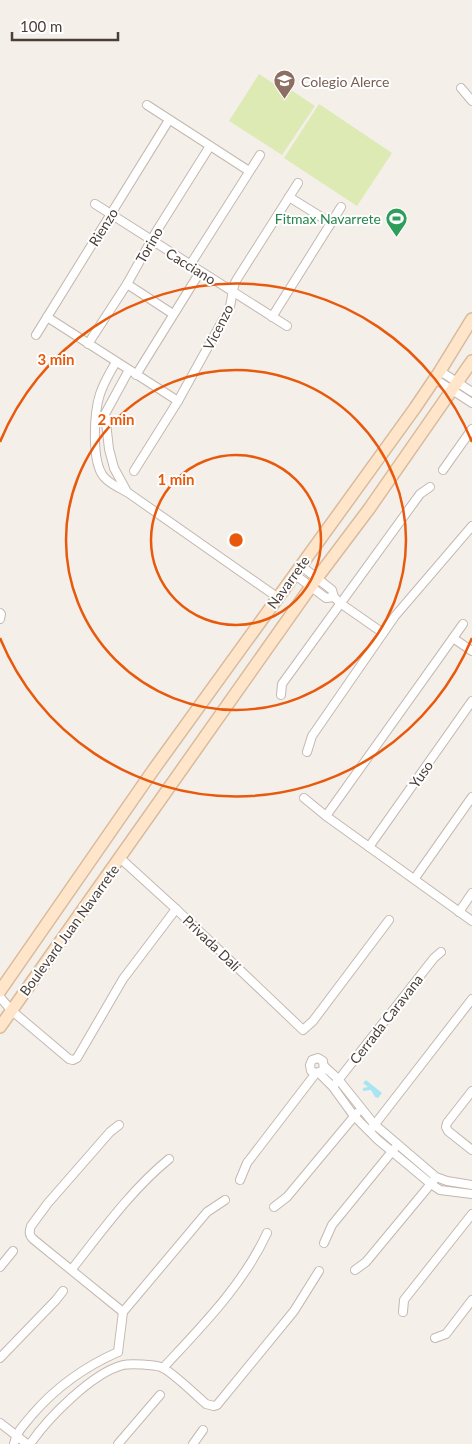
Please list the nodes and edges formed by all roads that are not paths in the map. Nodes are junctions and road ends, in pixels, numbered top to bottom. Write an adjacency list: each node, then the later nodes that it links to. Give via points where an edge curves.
1 (461, 88): 2 (street)
2 (472, 101)
3 (147, 105): 4 (street)
4 (170, 120): 5 (street); 12 (street, Rienzo)
5 (210, 146): 7 (street); 14 (street, Torino)
6 (260, 155): 7 (street)
7 (249, 171): 15 (street)
8 (298, 183): 9 (street, Vicenzo)
9 (289, 197): 13 (street); 18 (street, Vicenzo)
10 (95, 204): 12 (street, Cacciano)
11 (341, 207): 13 (street)
12 (111, 214): 14 (street, Cacciano); 21 (street, Rienzo)
13 (331, 223): 20 (street)
14 (151, 241): 15 (street, Cacciano); 17 (street, Torino)
15 (190, 265): 16 (street, Cacciano)
16 (200, 272): 18 (street, Cacciano); 19 (street)
17 (127, 284): 19 (street); 25 (street, Torino)
18 (232, 291): 20 (street, Cacciano); 32 (street, Vicenzo, via 229,309)
19 (173, 314): 28 (street)
20 (272, 316): 23 (street, Cacciano)
21 (47, 317): 24 (street, Rienzo); 25 (street)
22 (472, 319): 29 (main road, Navarrete)
23 (287, 326)
24 (36, 335)
25 (88, 344): 27 (street)
26 (472, 361): 30 (main road, Navarrete)
27 (116, 362): 28 (street); 34 (street, via 100,394)
28 (133, 372): 32 (street); 35 (street)
29 (438, 375): 30 (street); 42 (main road, Navarrete)
30 (455, 386): 31 (street); 33 (street); 43 (main road, Navarrete)
31 (472, 392)
32 (178, 401): 38 (street, Vicenzo)
33 (472, 403)
34 (96, 413): 35 (street); 40 (street, via 96,462 103,477)
35 (105, 414): 40 (street, via 114,468)
36 (472, 429): 37 (street)
37 (443, 470)
38 (134, 471)
39 (430, 487): 45 (street, via 420,494)
40 (127, 492): 44 (street)
41 (472, 526): 49 (street)
42 (297, 569): 43 (street); 44 (main road, Navarrete)
43 (314, 583): 45 (street, via 326,598 334,597); 60 (main road, Navarrete)
44 (277, 597): 58 (main road, Navarrete)
45 (340, 603): 49 (street); 52 (street, via 282,684)
46 (0, 612): 47 (street)
47 (0, 619)
48 (463, 624): 50 (street)
49 (383, 633): 54 (street, via 312,736)
50 (453, 638): 51 (street); 57 (street)
51 (472, 651)
52 (281, 695)
53 (472, 702): 59 (street, Yuso)
54 (306, 752)
55 (472, 797): 61 (street)
56 (304, 798): 57 (street)
57 (326, 816): 59 (street)
58 (102, 844): 68 (main road, Boulevard Juan Navarrete)
59 (369, 847): 61 (street)
60 (120, 858): 63 (street, Privada Dalí); 71 (main road, Boulevard Juan Navarrete)
61 (415, 878): 64 (street)
62 (472, 893): 64 (street)
63 (176, 909): 65 (street, Privada Dalí, via 303,1030); 71 (street, via 123,979 77,1058 69,1059)
64 (459, 912): 66 (street)
65 (390, 920)
66 (472, 921)
67 (441, 952): 74 (street, Cerrada Caravana)
68 (0, 991)
69 (0, 997): 71 (street)
70 (472, 999): 79 (street)
71 (11, 1010): 72 (main road, Boulevard Juan Navarrete)
72 (0, 1027)
73 (320, 1071): 74 (street); 75 (street); 87 (street, via 247,1163)
74 (338, 1079): 75 (street, Cerrada Caravana); 77 (street)
75 (333, 1087): 78 (street)
76 (472, 1091): 83 (street, via 446,1127)
77 (361, 1108): 78 (street); 79 (street)
78 (354, 1116): 81 (street); 92 (street, via 287,1197)
79 (374, 1124): 81 (street); 82 (street)
80 (119, 1125): 98 (street, via 31,1226 33,1239)
81 (369, 1131): 84 (street)
82 (398, 1145): 84 (street); 86 (street)
83 (472, 1150)
84 (392, 1152): 89 (street); 95 (street, via 332,1225)
85 (169, 1159): 98 (street, via 129,1199)
86 (436, 1176): 88 (street, via 447,1181); 89 (street)
87 (240, 1180)
88 (471, 1183): 90 (street)
89 (431, 1184): 90 (street, via 440,1190); 99 (street, via 366,1262)
90 (468, 1194)
91 (225, 1200): 103 (street, via 207,1212)
92 (274, 1207)
93 (472, 1214): 104 (street, via 404,1300)
94 (266, 1233): 109 (street, via 251,1262 221,1303)
95 (324, 1243)
96 (13, 1250): 97 (street)
97 (0, 1267)
98 (72, 1269): 103 (street)
99 (355, 1270)
100 (319, 1271): 109 (street, via 294,1311 214,1406 206,1404)
101 (63, 1291): 107 (street)
102 (472, 1300): 105 (street, via 446,1334)
103 (123, 1312): 106 (street)
104 (403, 1312)
105 (435, 1338)
106 (118, 1352): 108 (street); 113 (street, via 69,1379 38,1408)
107 (0, 1358)
108 (124, 1365): 109 (street); 115 (street, via 99,1378 64,1404)
109 (162, 1368)
110 (160, 1396): 116 (street)
111 (0, 1423): 113 (street)
112 (203, 1430): 117 (street)
113 (16, 1435): 114 (street); 115 (street)
114 (14, 1444)
115 (28, 1444)
116 (118, 1444)
117 (193, 1444)

